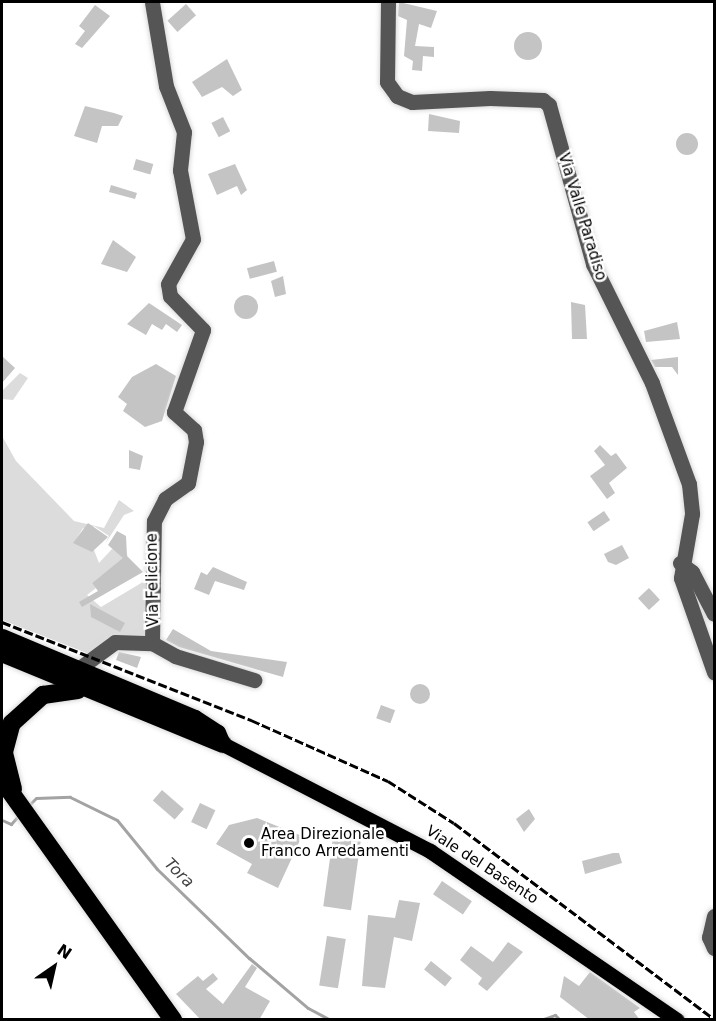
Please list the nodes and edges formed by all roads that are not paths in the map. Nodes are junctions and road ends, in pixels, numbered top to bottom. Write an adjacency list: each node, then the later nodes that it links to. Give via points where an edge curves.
1 (152, 2): 6 (street, Via Felicione, via 166,86 184,132 180,170 193,240 168,284 170,296 203,330 174,412 194,430 190,476 158,509 150,543 157,609)
2 (388, 2): 3 (street, Via Valle Paradiso, via 387,82 397,96 412,102 490,98 549,105 593,264 657,394 689,484 692,514)
3 (680, 563): 4 (street, via 692,572); 11 (street)
4 (714, 614)
5 (2, 636): 9 (main road, Viale del Basento)
6 (152, 643): 9 (street, Via Felicione, via 115,642); 12 (street, Via Felicione, via 175,656)
7 (2, 653): 10 (highway)
8 (2, 661): 10 (highway)
9 (87, 665): 14 (main road, Viale del Basento, via 187,712 218,732)
10 (44, 672): 13 (highway)
11 (714, 672)
12 (254, 680)
13 (92, 693): 14 (highway); 15 (highway, via 66,688 43,695 12,723 5,768)
14 (224, 744): 20 (main road, Viale del Basento, via 430,851)
15 (6, 792): 18 (highway); 19 (highway)
16 (714, 916): 17 (street, via 710,937)
17 (714, 948)
18 (158, 1020)
19 (173, 1020)
20 (677, 1020)

